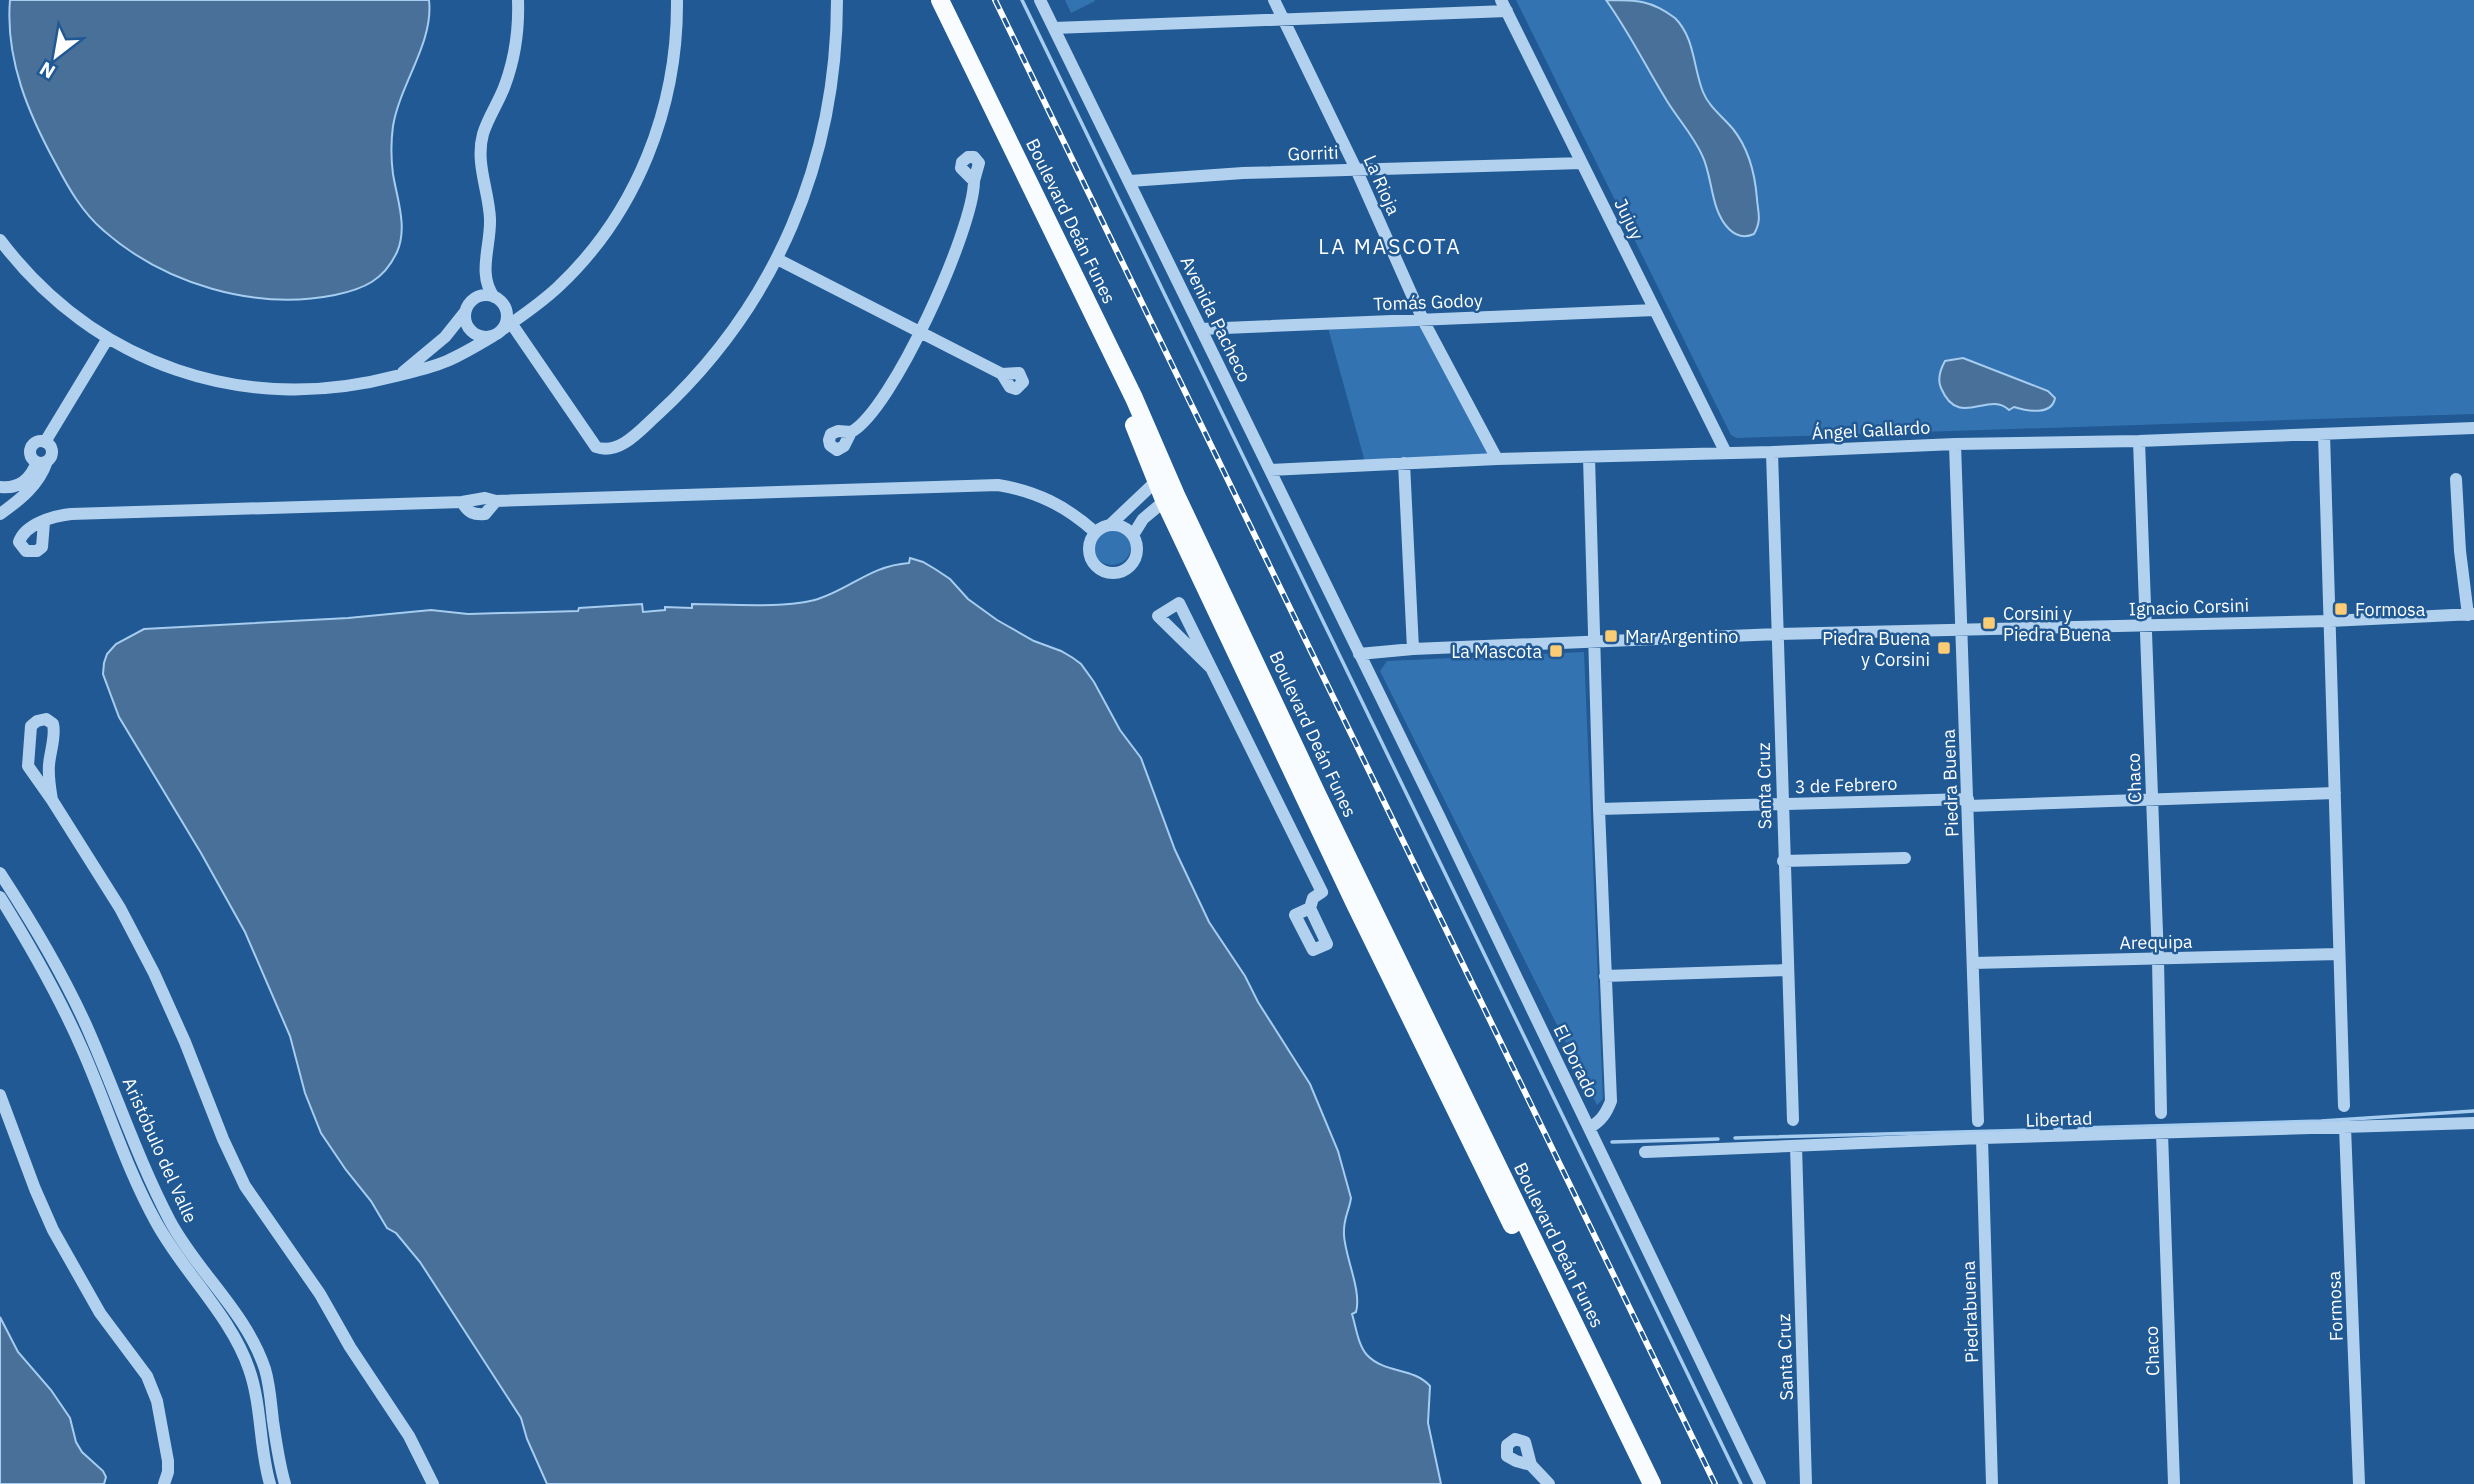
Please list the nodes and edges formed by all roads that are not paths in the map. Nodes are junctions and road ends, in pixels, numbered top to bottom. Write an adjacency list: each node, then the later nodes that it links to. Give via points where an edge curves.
1 (518, 0): 17 (street, via 511,65 480,148 490,215)
2 (677, 0): 20 (street, via 668,98 636,182 587,255)
3 (837, 0): 16 (street, via 837,38 825,123 799,211)
4 (927, 0): 41 (main road, Boulevard Deán Funes)
5 (940, 0): 41 (main road, Boulevard Deán Funes, via 1134,398)
6 (1040, 0): 10 (street, Avenida Pacheco)
7 (1274, 0): 9 (street, La Rioja)
8 (1504, 6): 9 (street); 11 (street, Jujuy)
9 (1283, 20): 10 (street); 12 (street, La Rioja)
10 (1054, 28): 14 (street, Avenida Pacheco)
11 (1582, 163): 12 (street, Gorriti); 21 (street, Jujuy)
12 (1356, 169): 14 (street, Gorriti); 22 (street, La Rioja)
13 (974, 181): 25 (street, via 965,223)
14 (1130, 181): 24 (street, Avenida Pacheco)
15 (0, 240): 26 (street, via 44,290)
16 (777, 259): 23 (street, via 753,302 703,368 645,425 609,450 596,447); 25 (street)
17 (485, 271): 18 (street, via 486,283); 19 (street)
18 (498, 300): 19 (street, via 482,296); 20 (street, via 513,308); 23 (street, via 507,316)
19 (468, 307): 23 (street, via 465,318 470,330 481,337); 28 (street, via 436,346)
20 (533, 307): 23 (street)
21 (1655, 310): 22 (street, Tomás Godoy); 35 (street, Jujuy)
22 (1423, 320): 24 (street, Tomás Godoy); 37 (street, La Rioja)
23 (502, 329): 28 (street, via 447,361)
24 (1201, 329): 40 (street, Avenida Pacheco)
25 (921, 332): 27 (street); 30 (street, via 872,413)
26 (107, 338): 28 (street, via 177,370 252,387 333,389); 38 (street, via 45,442 31,448 30,455)
27 (1002, 374)
28 (398, 376)
29 (2474, 428): 31 (street, Ángel Gallardo)
30 (852, 432)
31 (2324, 434): 32 (street, Ángel Gallardo); 52 (street)
32 (2139, 441): 33 (street, Ángel Gallardo); 53 (street, Chaco)
33 (1955, 444): 34 (street, Ángel Gallardo); 54 (street, Piedra Buena)
34 (1772, 452): 35 (street, Ángel Gallardo); 55 (street, Santa Cruz)
35 (1726, 453): 36 (street, Ángel Gallardo)
36 (1589, 457): 37 (street, Ángel Gallardo); 56 (street)
37 (1497, 459): 39 (street, Ángel Gallardo)
38 (42, 461): 43 (street, via 18,485); 45 (street, via 36,483)
39 (1404, 463): 40 (street, Ángel Gallardo); 57 (street)
40 (1270, 470): 58 (street, Avenida Pacheco)
41 (1162, 479): 44 (main road, Boulevard Deán Funes); 48 (street)
42 (2456, 479): 51 (street, via 2460,551)
43 (5, 487): 45 (street)
44 (1170, 497): 50 (street, via 1143,519); 69 (main road, Boulevard Deán Funes); 97 (main road, Boulevard Deán Funes)
45 (17, 502): 46 (street)
46 (0, 514)
47 (44, 522): 49 (street, via 71,514 462,502 477,515 485,514 496,501 998,485 1039,495)
48 (1110, 525): 49 (street); 50 (street)
49 (1095, 532): 50 (street, via 1090,555 1107,572 1123,570 1135,559)
50 (1133, 535)
51 (2471, 615): 52 (street, Ignacio Corsini)
52 (2330, 621): 53 (street, Ignacio Corsini); 60 (street)
53 (2146, 626): 54 (street, Ignacio Corsini); 61 (street, Chaco)
54 (1962, 631): 55 (street, Ignacio Corsini); 63 (street, Piedra Buena)
55 (1778, 634): 56 (street, Ignacio Corsini); 64 (street, Santa Cruz)
56 (1594, 643): 57 (street, Ignacio Corsini); 65 (street)
57 (1413, 649): 58 (street, Ignacio Corsini)
58 (1359, 654): 85 (street, El Dorado)
59 (1211, 668): 59 (street, via 1193,650 1158,616 1179,603); 70 (street)
60 (2335, 793): 61 (street, 3 de Febrero); 73 (street)
61 (2152, 799): 63 (street, 3 de Febrero); 74 (street, Chaco)
62 (52, 800): 62 (street, via 48,778 54,730 46,719 31,726 28,766); 91 (street, via 120,908 154,973 245,1186 409,1436)
63 (1968, 803): 64 (street, 3 de Febrero); 75 (street, Piedra Buena)
64 (1782, 805): 65 (street, 3 de Febrero); 67 (street, Santa Cruz)
65 (1599, 809): 77 (street)
66 (1905, 858): 67 (street)
67 (1783, 861): 76 (street, Santa Cruz)
68 (0, 873): 94 (street, Aristóbulo del Valle, via 79,1011 171,1222 232,1308 260,1357 269,1384)
69 (1345, 883): 70 (street); 96 (main road, Boulevard Deán Funes)
70 (1322, 892): 72 (street, via 1313,898)
71 (0, 897): 93 (street, Aristóbulo del Valle, via 64,1008 155,1221 241,1349 256,1396)
72 (1310, 908)
73 (2339, 954): 74 (street, Arequipa); 79 (street)
74 (2158, 960): 75 (street, Arequipa); 80 (street, Chaco)
75 (1973, 963): 82 (street, Piedra Buena)
76 (1787, 970): 77 (street); 81 (street, Santa Cruz)
77 (1605, 976): 85 (street, via 1611,1101 1599,1122)
78 (0, 1095): 92 (street, via 60,1242 100,1313 152,1388 168,1461)
79 (2344, 1106)
80 (2161, 1114)
81 (1793, 1119)
82 (1978, 1121)
83 (2474, 1123): 84 (street, Libertad)
84 (2345, 1127): 86 (street, Libertad); 102 (street, Formosa)
85 (1589, 1128): 98 (street, El Dorado)
86 (2162, 1133): 87 (street, Libertad); 101 (street, Chaco)
87 (1982, 1138): 88 (street, Libertad); 100 (street, Piedrabuena)
88 (1796, 1146): 89 (street, Libertad); 99 (street, Santa Cruz)
89 (1645, 1152)
90 (1531, 1465): 95 (street)
91 (428, 1482)
92 (164, 1484)
93 (270, 1484)
94 (285, 1484)
95 (1549, 1484)
96 (1638, 1484)
97 (1652, 1484)
98 (1760, 1484)
99 (1806, 1484)
100 (1992, 1484)
101 (2174, 1484)
102 (2359, 1484)

